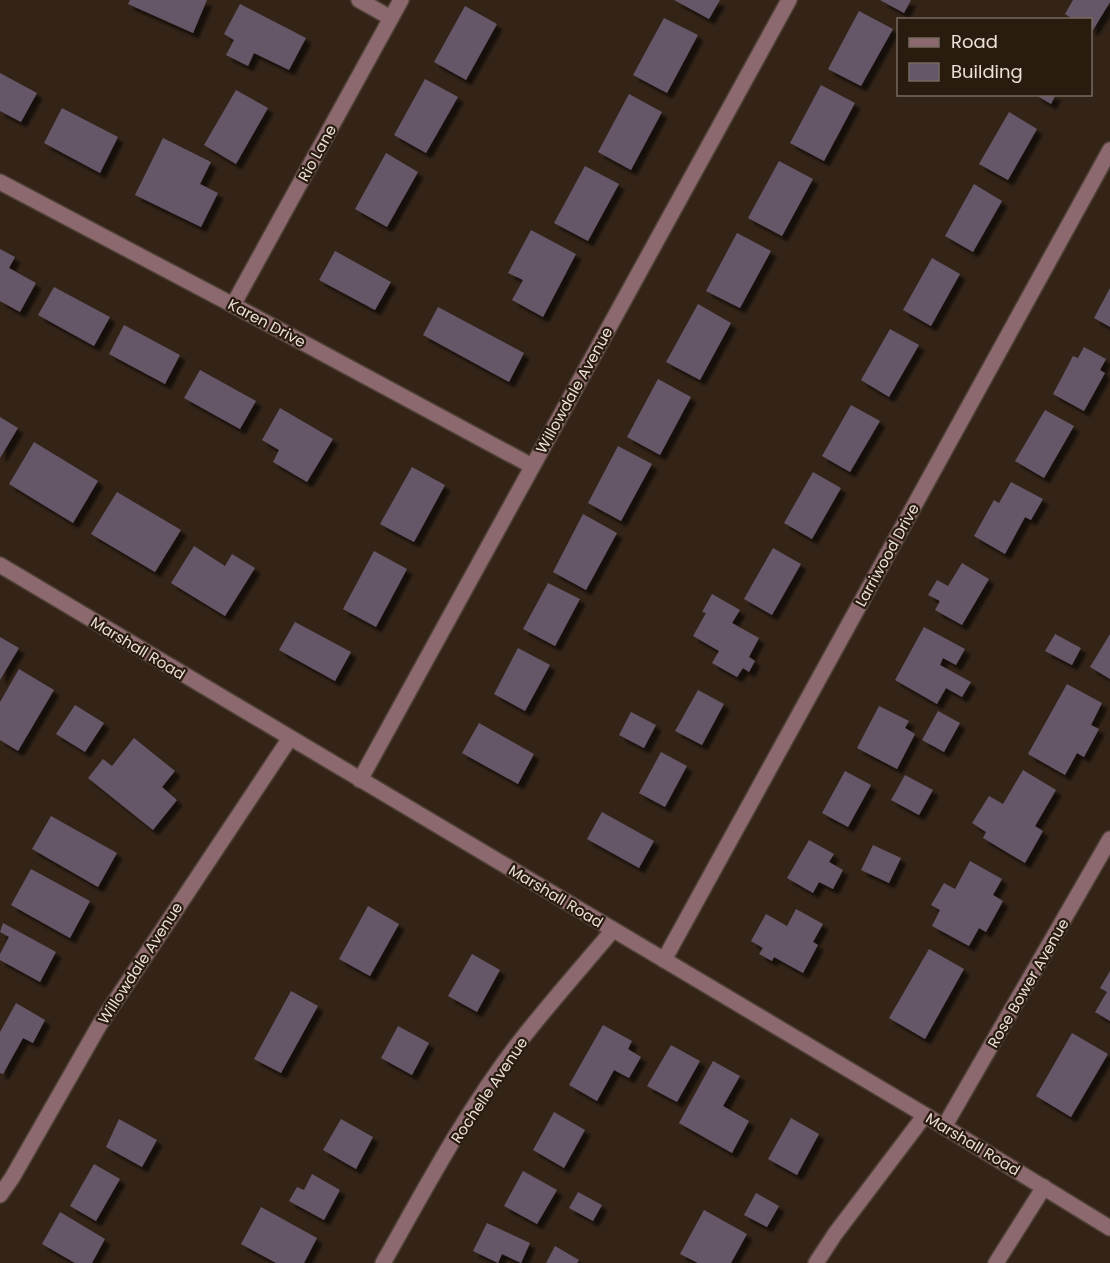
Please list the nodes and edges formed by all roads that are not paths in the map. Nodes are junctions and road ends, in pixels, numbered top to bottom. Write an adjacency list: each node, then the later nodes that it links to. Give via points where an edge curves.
1 (359, 0): 4 (street)
2 (401, 0): 4 (street, Rio Lane)
3 (789, 0): 8 (street, Willowdale Avenue)
4 (391, 18): 7 (street, Rio Lane)
5 (1110, 150): 14 (street, Larriwood Drive)
6 (0, 182): 7 (street, Karen Drive)
7 (233, 305): 8 (street, Karen Drive)
8 (532, 466): 11 (street, Willowdale Avenue)
9 (0, 566): 10 (street, Marshall Road)
10 (290, 738): 11 (street, Marshall Road); 18 (street, Willowdale Avenue, via 100,1024)
11 (360, 780): 13 (street, Marshall Road)
12 (1110, 839): 16 (street, Rose Bower Avenue)
13 (613, 930): 14 (street, Marshall Road); 20 (street, Rochelle Avenue, via 517,1045 485,1090)
14 (664, 960): 15 (street, Marshall Road)
15 (925, 1115): 16 (street, Marshall Road); 21 (street)
16 (944, 1126): 17 (street, Marshall Road)
17 (1044, 1187): 19 (street, Marshall Road); 22 (street)
18 (0, 1195)
19 (1110, 1228)
20 (383, 1263)
21 (816, 1263)
22 (996, 1263)

